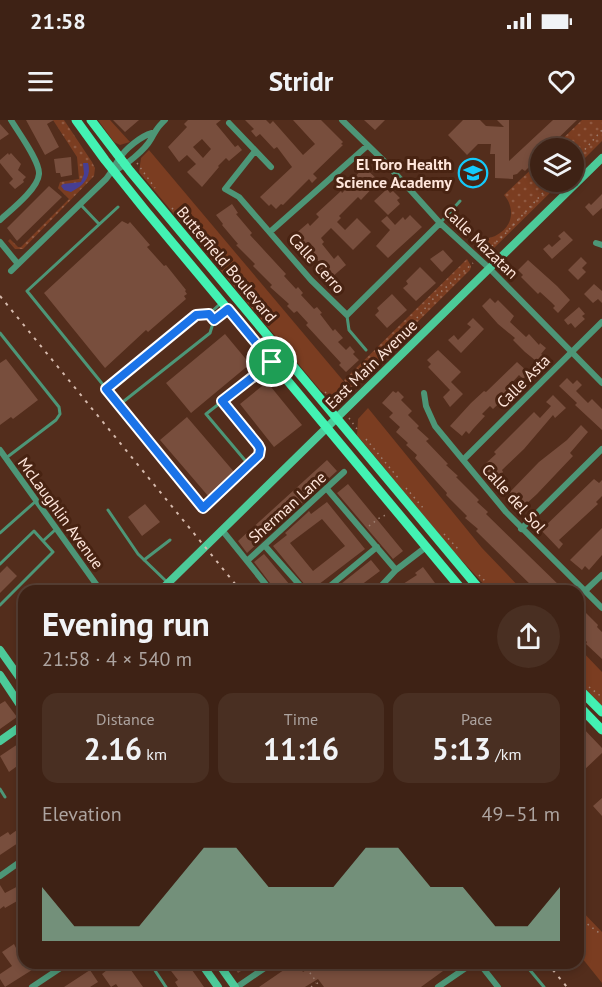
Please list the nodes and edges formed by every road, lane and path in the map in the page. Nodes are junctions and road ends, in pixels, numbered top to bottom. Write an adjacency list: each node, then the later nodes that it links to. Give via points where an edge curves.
1 (11, 120): 21 (street, via 39,167 39,176 34,187)
2 (76, 120): 16 (main road, Butterfield Boulevard)
3 (91, 120): 12 (main road, Butterfield Boulevard)
4 (165, 120): 8 (street)
5 (342, 120): 9 (street, Calle Mazatan)
6 (229, 123): 11 (street)
7 (602, 130): 10 (path)
8 (152, 133): 12 (street, via 144,135); 14 (street)
9 (367, 146): 22 (street, Calle Mazatan); 24 (street)
10 (584, 150)
11 (255, 152): 15 (street); 24 (street, Calle Cerro, via 225,189 239,197)
12 (119, 158): 14 (main road, Butterfield Boulevard); 16 (street)
13 (602, 158): 28 (main road, East Main Avenue)
14 (126, 166): 16 (street); 45 (main road, Butterfield Boulevard)
15 (271, 167)
16 (113, 171): 19 (street); 30 (main road, Butterfield Boulevard)
17 (544, 192): 26 (path)
18 (460, 201): 22 (lane)
19 (80, 204): 23 (lane); 27 (street)
20 (118, 207): 23 (lane)
21 (0, 220)
22 (440, 223): 26 (street, Calle Mazatan); 32 (street, Calle Cerro)
23 (99, 224): 40 (lane, via 27,291)
24 (271, 231): 32 (street, Calle Cerro, via 311,280)
25 (0, 242): 27 (street)
26 (479, 258): 28 (street, Calle Mazatan); 42 (path)
27 (18, 264): 29 (street)
28 (489, 268): 37 (street, Calle Mazatan); 45 (main road, East Main Avenue)
29 (11, 271)
30 (225, 305): 31 (lane); 33 (lane); 38 (main road, Butterfield Boulevard)
31 (209, 314): 33 (lane); 40 (lane, via 196,315)
32 (347, 315): 36 (lane, via 349,330)
33 (214, 320): 44 (lane, via 210,333)
34 (602, 322): 37 (street, Calle Asta)
35 (0, 333): 52 (lane, via 59,406 60,414)
36 (366, 350)
37 (572, 352): 39 (street, Calle Mazatan); 53 (street, Calle Asta)
38 (272, 362): 43 (lane); 47 (main road, Butterfield Boulevard)
39 (602, 383)
40 (106, 389): 44 (lane)
41 (424, 393): 53 (street, Calle del Sol, via 435,426)
42 (333, 397)
43 (222, 401): 54 (lane, via 260,449); 54 (lane, via 206,414)
44 (118, 405): 54 (lane, via 203,508)
45 (337, 418): 47 (main road, East Main Avenue); 87 (main road, Butterfield Boulevard)
46 (355, 424): 48 (path)
47 (328, 428): 64 (main road, East Main Avenue); 70 (main road, Butterfield Boulevard)
48 (359, 432)
49 (365, 439): 58 (path)
50 (602, 449): 63 (street)
51 (0, 450): 52 (street, McLaughlin Avenue)
52 (6, 458): 57 (street, McLaughlin Avenue)
53 (463, 460): 63 (street, Calle del Sol)
54 (249, 465)
55 (344, 472): 56 (street, Sherman Lane)
56 (327, 489): 69 (street, Sherman Lane); 71 (street)
57 (36, 501): 62 (street, McLaughlin Avenue); 66 (lane)
58 (424, 509)
59 (108, 510): 73 (lane)
60 (388, 514): 61 (path)
61 (367, 528)
62 (56, 529): 68 (lane); 81 (street, McLaughlin Avenue)
63 (521, 529): 89 (street, Calle del Sol)
64 (222, 530): 74 (street); 79 (main road, East Main Avenue)
65 (443, 532): 72 (path)
66 (0, 533)
67 (170, 540): 73 (lane)
68 (43, 541): 75 (lane, via 34,531); 80 (lane, via 52,552)
69 (265, 546): 74 (street, Sherman Lane); 83 (street)
70 (426, 547): 76 (street); 86 (main road, Butterfield Boulevard)
71 (377, 548): 76 (street); 84 (street)
72 (463, 557)
73 (144, 560): 79 (lane)
74 (247, 561): 82 (street)
75 (0, 564)
76 (396, 570): 85 (street)
77 (474, 571): 88 (path)
78 (602, 575): 91 (street)
79 (168, 583)
80 (20, 585)
81 (96, 585)
82 (266, 585)
83 (300, 585)
84 (331, 585)
85 (382, 585)
86 (458, 585)
87 (476, 585)
88 (489, 585)
89 (580, 585)
90 (18, 587): 92 (lane)
91 (586, 591): 93 (street, Calle del Sol)
92 (0, 606)
93 (602, 608)
94 (0, 650): 96 (main road)
95 (0, 675): 100 (main road)
96 (18, 676)
97 (584, 687): 99 (path)
98 (584, 689): 102 (main road)
99 (602, 698)
100 (18, 702)
101 (584, 711): 104 (main road)
102 (602, 712)
103 (18, 728): 105 (main road)
104 (602, 730)
105 (0, 741)
106 (0, 789): 107 (lane)
107 (5, 797)
108 (18, 863): 109 (street)
109 (0, 876)
110 (584, 922): 111 (path)
111 (602, 935)
112 (59, 969): 122 (street)
113 (154, 969): 123 (lane)
114 (205, 969): 124 (main road)
115 (222, 969): 125 (main road)
116 (263, 969): 125 (street)
117 (307, 969): 121 (path)
118 (464, 969): 128 (street)
119 (484, 969): 129 (street)
120 (529, 969): 130 (lane)
121 (317, 983): 126 (path); 127 (path)
122 (32, 987)
123 (166, 987)
124 (218, 987)
125 (236, 987)
126 (310, 987)
127 (320, 987)
128 (438, 987)
129 (498, 987)
130 (544, 987)

